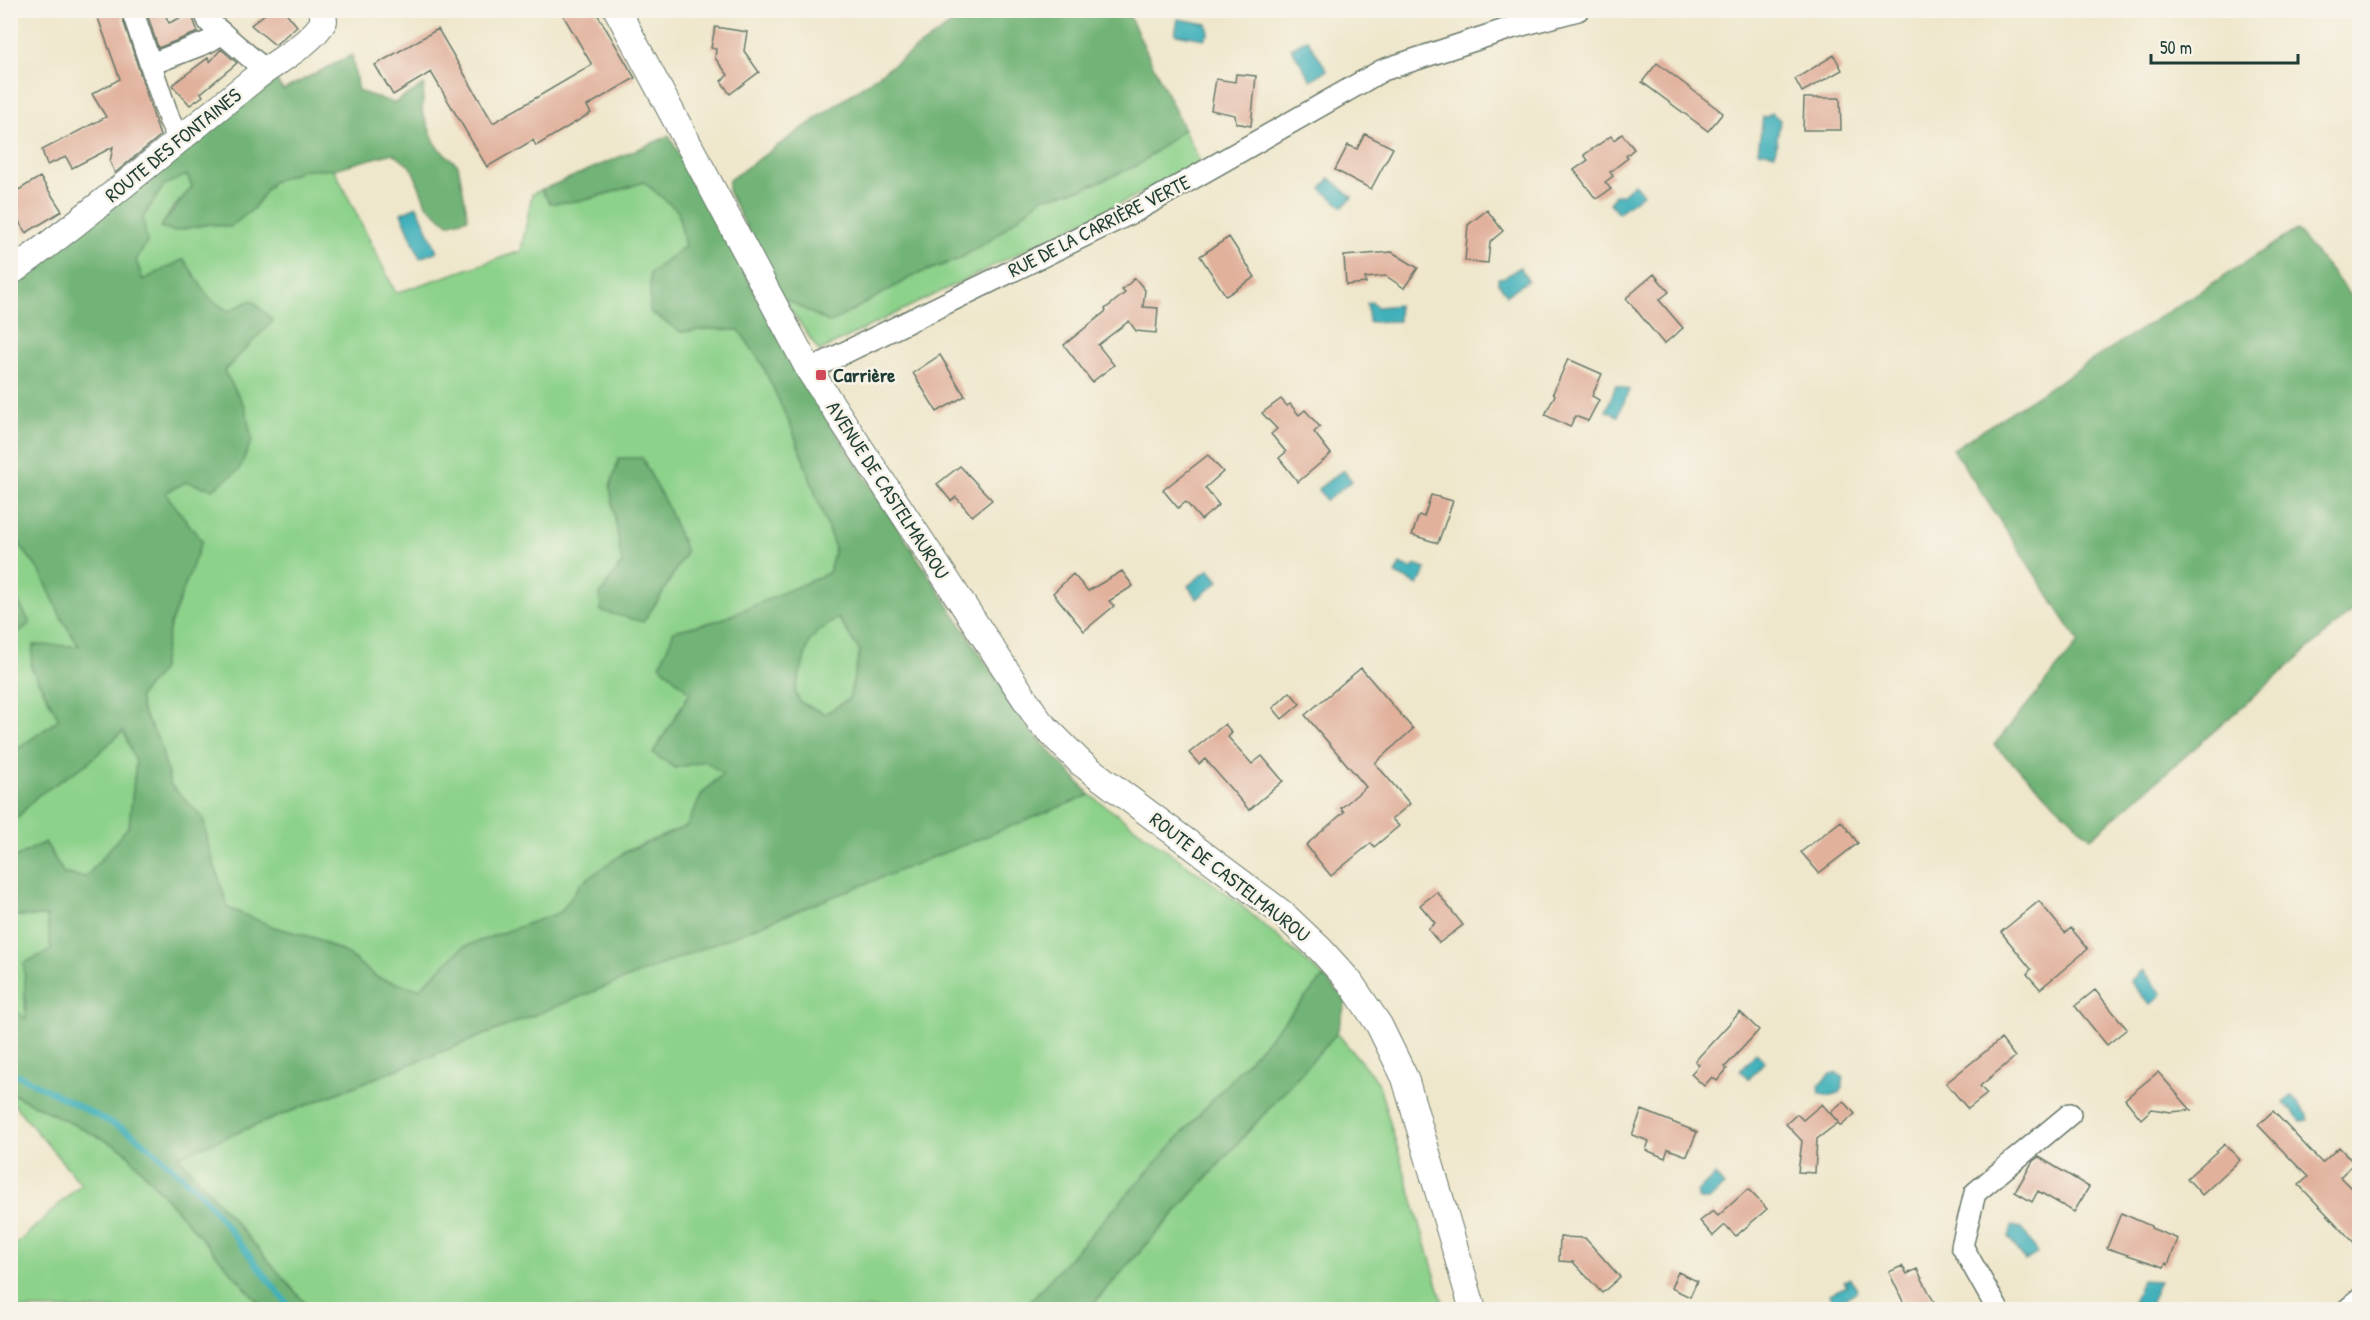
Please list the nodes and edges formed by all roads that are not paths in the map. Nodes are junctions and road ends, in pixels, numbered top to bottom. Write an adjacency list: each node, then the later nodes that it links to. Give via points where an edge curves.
1 (132, 10): 8 (street)
2 (204, 10): 7 (street, via 209,22)
3 (322, 10): 9 (street, ROUTE DES FONTAINES, via 324,21 319,29)
4 (616, 10): 12 (street, AVENUE DE CASTELMAUROU)
5 (1578, 10): 6 (street, RUE DE LA CARRIÈRE VERTE)
6 (1512, 19): 12 (street, RUE DE LA CARRIÈRE VERTE, via 1383,70 1135,212)
7 (222, 33): 8 (street); 9 (street)
8 (151, 64): 10 (street)
9 (265, 70): 10 (street, ROUTE DES FONTAINES)
10 (179, 140): 11 (street, ROUTE DES FONTAINES)
11 (10, 273)
12 (809, 370): 13 (street, AVENUE DE CASTELMAUROU, via 1040,722)
13 (1081, 764): 16 (street, ROUTE DE CASTELMAUROU, via 1282,913 1350,982 1405,1078)
14 (2070, 1114): 17 (street, via 1975,1193 1962,1246)
15 (2360, 1299): 18 (street)
16 (1473, 1310)
17 (1998, 1310)
18 (2347, 1310)

